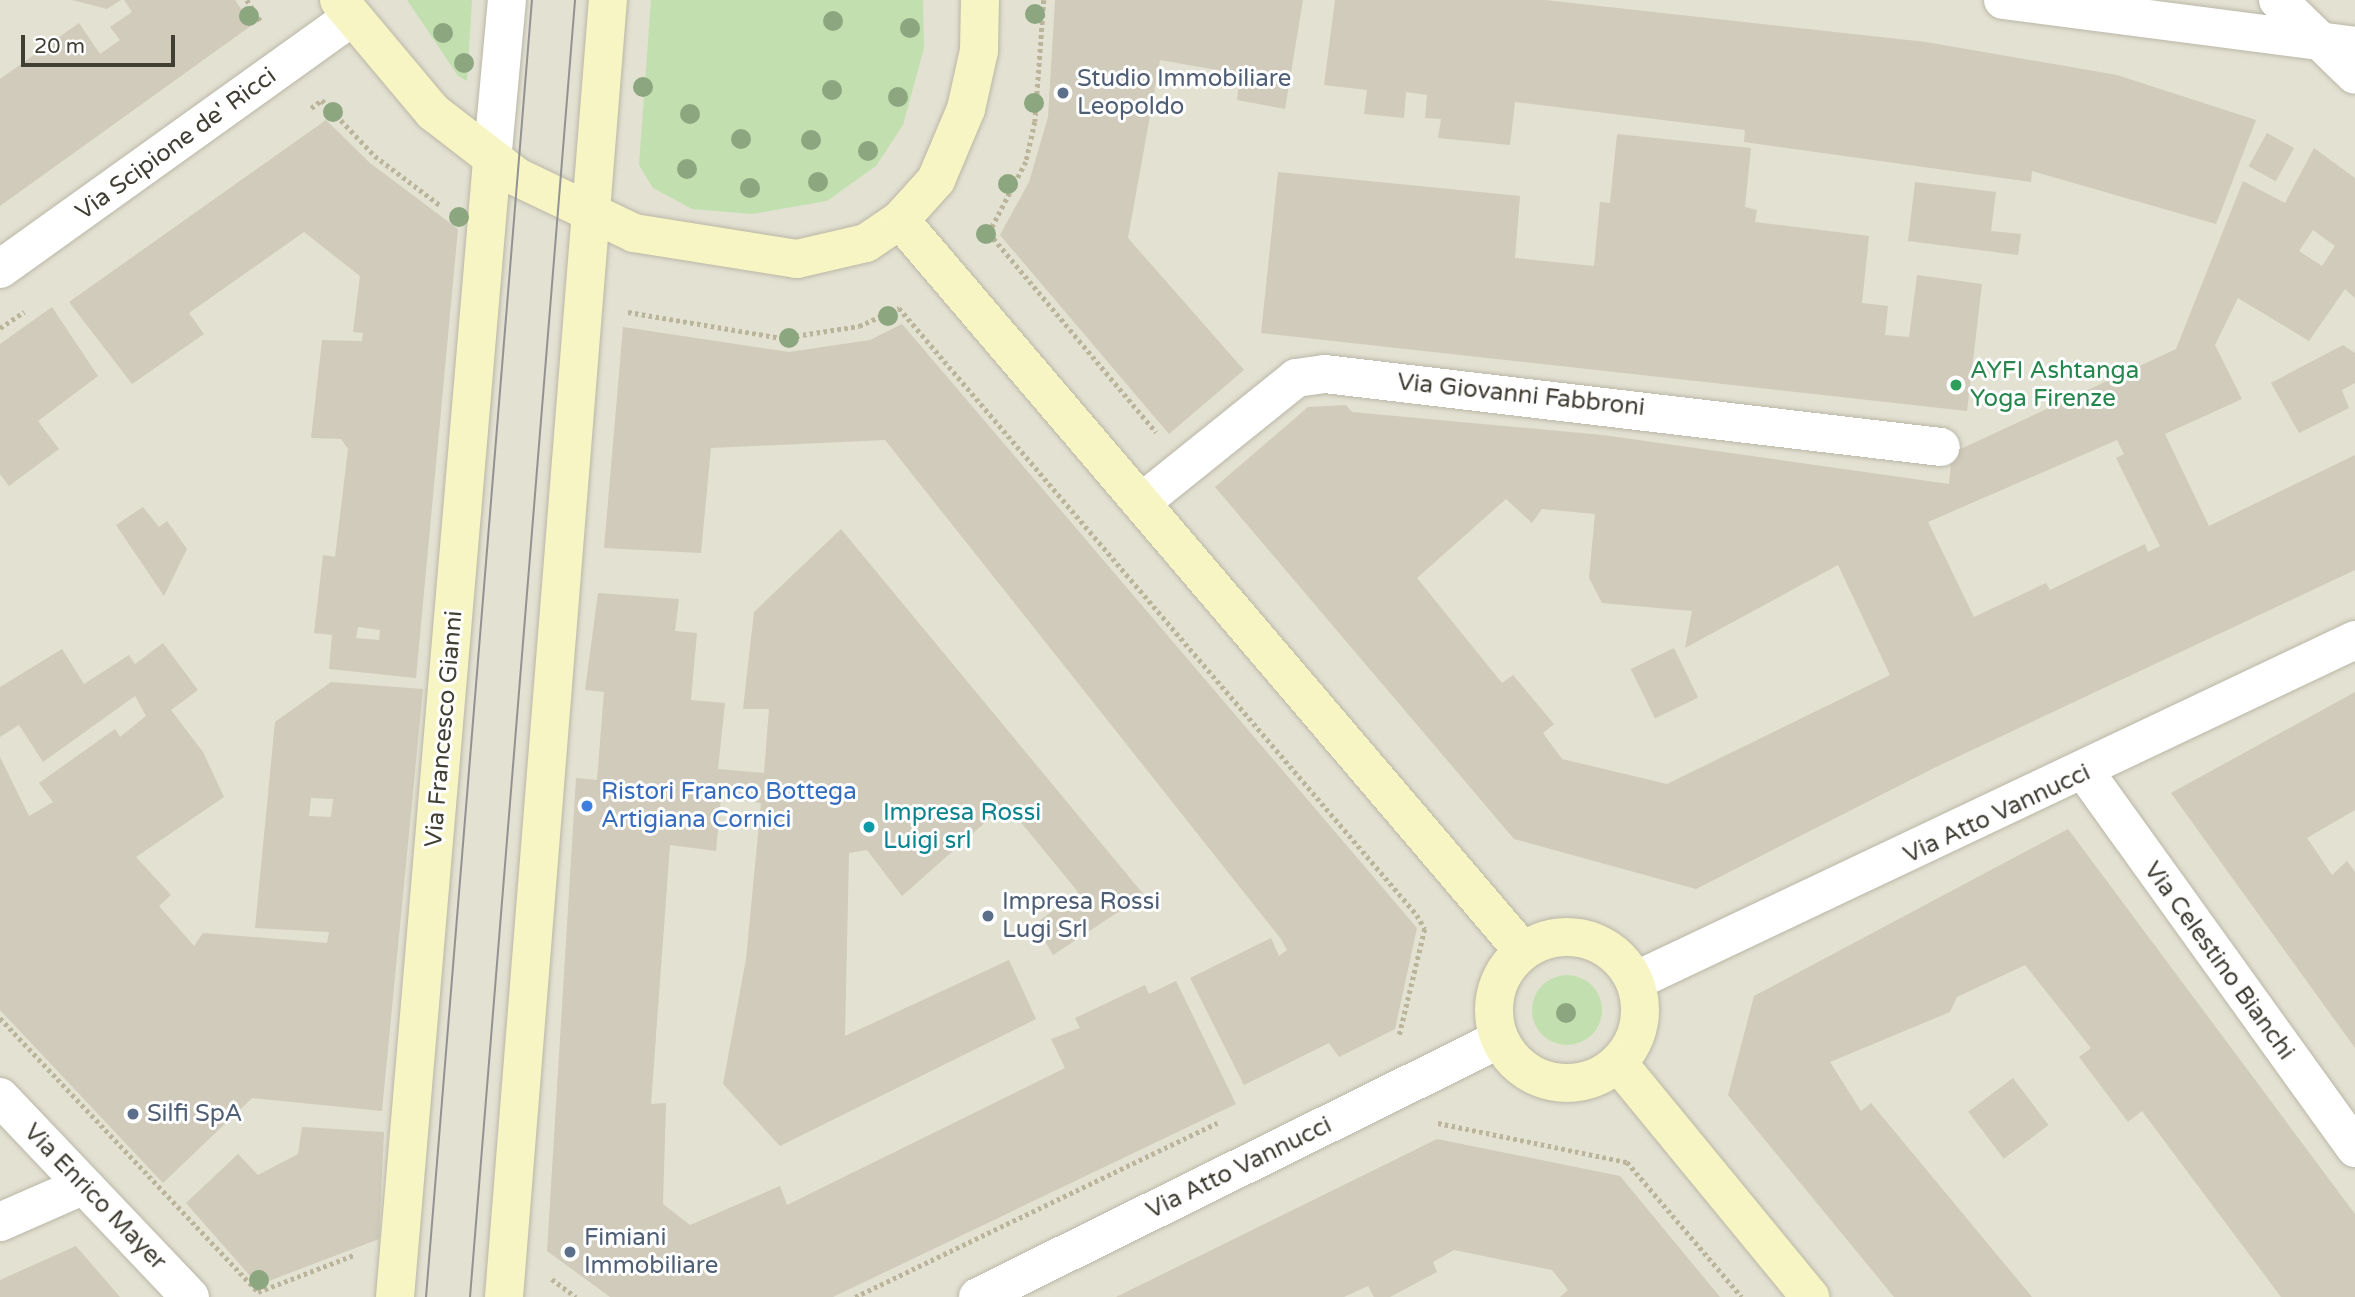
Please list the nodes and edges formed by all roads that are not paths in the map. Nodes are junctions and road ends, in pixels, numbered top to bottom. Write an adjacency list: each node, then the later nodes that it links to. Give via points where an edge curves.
1 (507, 0): 11 (street)
2 (608, 0): 12 (street)
3 (980, 0): 13 (street, via 979,51 954,148 936,180)
4 (2003, 0): 6 (street)
5 (2278, 0): 8 (street)
6 (2069, 4): 8 (street)
7 (345, 9): 11 (street, via 433,112); 14 (street, Via Scipione de' Ricci)
8 (2317, 41): 9 (street); 10 (street)
9 (2355, 46)
10 (2355, 75)
11 (492, 161): 12 (street); 29 (street, Via Francesco Gianni)
12 (596, 217): 13 (street, via 677,242 797,259 866,243); 30 (street, via 580,334)
13 (900, 219): 16 (street)
14 (0, 269)
15 (1941, 447): 16 (street, Via Giovanni Fabbroni, via 1325,374 1296,378)
16 (1142, 502): 19 (street)
17 (2355, 640): 18 (street, Via Atto Vannucci)
18 (2085, 772): 20 (street, Via Atto Vannucci); 24 (street, Via Celestino Bianchi)
19 (1523, 951): 20 (street, via 1550,939 1588,940 1622,961); 21 (street, via 1496,990)
20 (1635, 981): 22 (street, via 1641,1019)
21 (1500, 1039): 22 (street, via 1519,1065 1549,1081 1592,1080); 27 (street, Via Atto Vannucci)
22 (1618, 1063): 31 (street)
23 (0, 1097): 25 (street, Via Enrico Mayer)
24 (2355, 1148)
25 (82, 1186): 26 (street); 28 (street, Via Enrico Mayer)
26 (0, 1222)
27 (984, 1296)
28 (190, 1297)
29 (395, 1297)
30 (504, 1297)
31 (1810, 1297)

